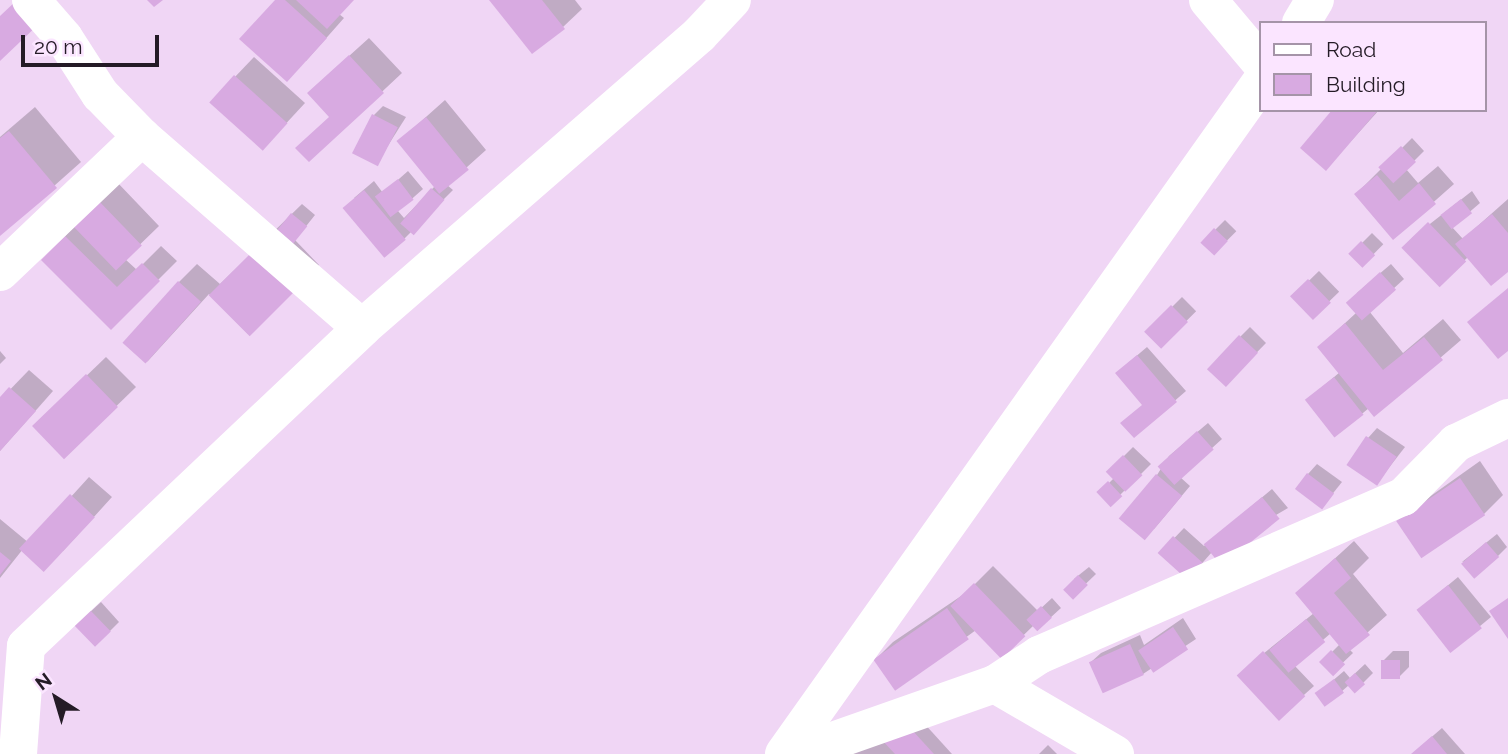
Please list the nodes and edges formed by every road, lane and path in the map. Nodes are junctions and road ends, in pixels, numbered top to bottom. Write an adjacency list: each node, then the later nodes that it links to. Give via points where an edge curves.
1 (31, 0): 8 (street, via 64,38 100,94)
2 (732, 0): 10 (street, via 699,35)
3 (1208, 0): 6 (street)
4 (1315, 0): 5 (street)
5 (1302, 21)
6 (1260, 62)
7 (1260, 83): 14 (street)
8 (142, 137): 9 (street); 10 (street)
9 (0, 272)
10 (362, 328): 13 (street, via 26,646)
11 (1508, 418): 12 (street, via 1456,443 1402,497 1039,655)
12 (995, 684): 15 (street); 16 (street)
13 (18, 754)
14 (784, 754)
15 (796, 754)
16 (1115, 754)

